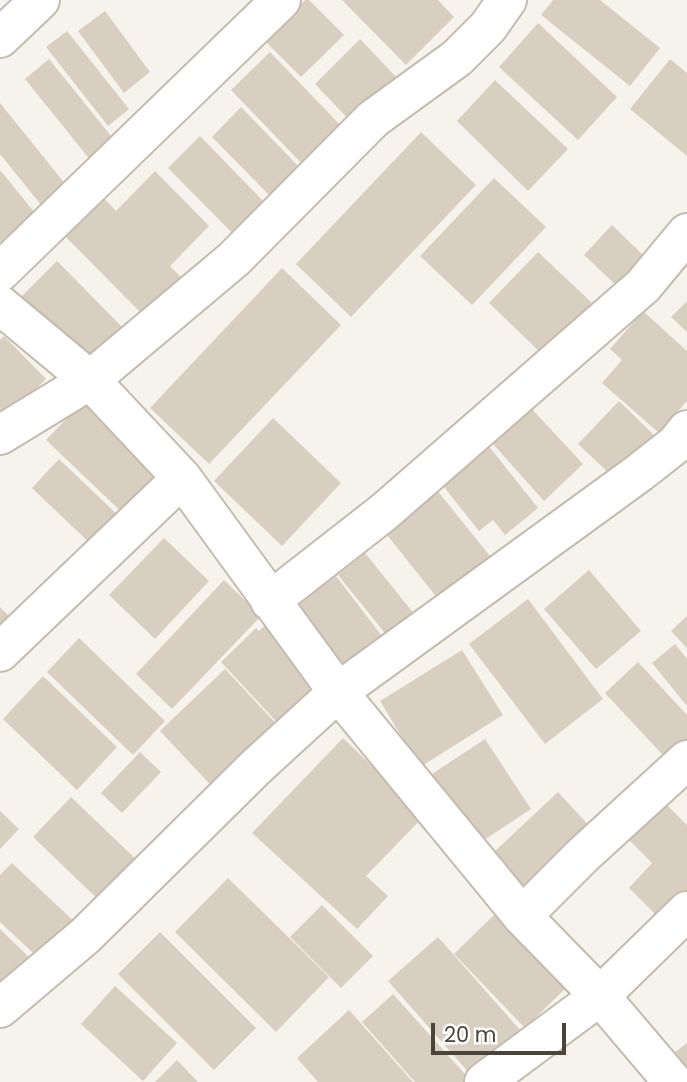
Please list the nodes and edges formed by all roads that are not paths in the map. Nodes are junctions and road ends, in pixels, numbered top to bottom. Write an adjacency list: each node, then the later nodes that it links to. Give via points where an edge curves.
1 (40, 0): 4 (street)
2 (281, 0): 6 (street)
3 (508, 0): 8 (street, via 457,58 373,119 234,259)
4 (0, 38)
5 (687, 233): 12 (street, via 643,286 573,348 384,512)
6 (0, 272)
7 (0, 305): 8 (street)
8 (90, 380): 10 (street); 11 (street)
9 (687, 430): 14 (street, via 639,473)
10 (0, 435)
11 (182, 478): 12 (street); 13 (street)
12 (270, 601): 14 (street)
13 (0, 652)
14 (338, 692): 17 (street); 19 (street, via 85,936)
15 (687, 760): 17 (street)
16 (687, 911): 18 (street)
17 (522, 916): 18 (street)
18 (600, 996): 20 (street); 21 (street)
19 (0, 1008)
20 (484, 1082)
21 (673, 1082)

